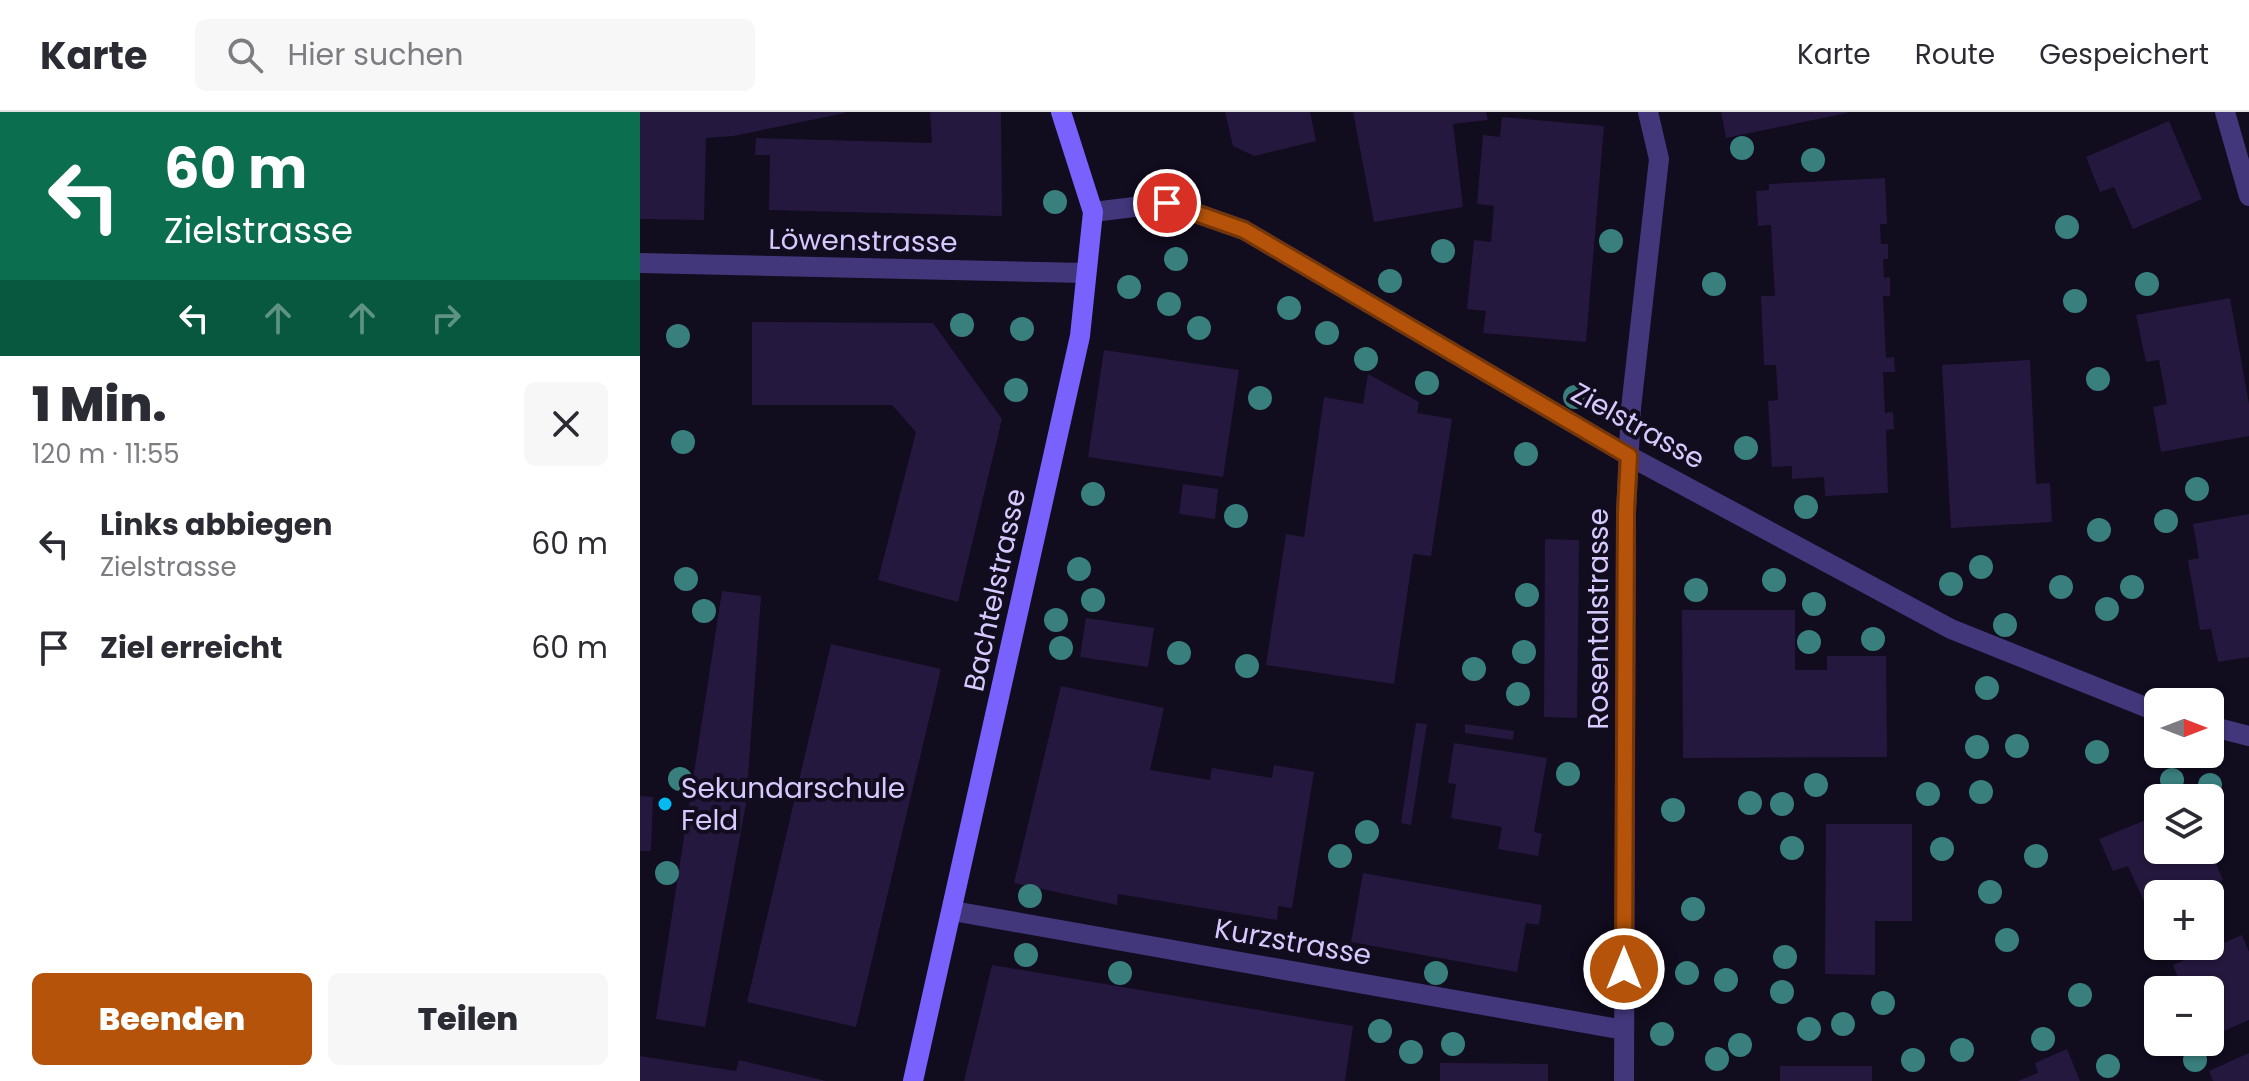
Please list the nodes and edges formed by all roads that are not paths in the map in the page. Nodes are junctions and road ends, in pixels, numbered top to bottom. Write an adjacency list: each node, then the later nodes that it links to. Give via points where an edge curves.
1 (1061, 112): 5 (street, Bachtelstrasse)
2 (1648, 112): 8 (street, Rosentalstrasse, via 1659,159)
3 (2225, 112): 4 (street)
4 (2249, 196)
5 (1093, 212): 7 (street, Bachtelstrasse); 8 (street, Zielstrasse, via 1167,203 1244,230)
6 (640, 263): 7 (street, Löwenstrasse)
7 (1086, 273): 12 (street, Bachtelstrasse, via 1080,336)
8 (1629, 456): 9 (street, Zielstrasse, via 1951,629); 13 (street, Rosentalstrasse)
9 (2144, 706)
10 (2224, 730): 11 (street)
11 (2249, 736)
12 (953, 911): 13 (street, Kurzstrasse); 14 (street, Bachtelstrasse)
13 (1624, 1030): 15 (street, Rosentalstrasse)
14 (913, 1081)
15 (1624, 1081)

